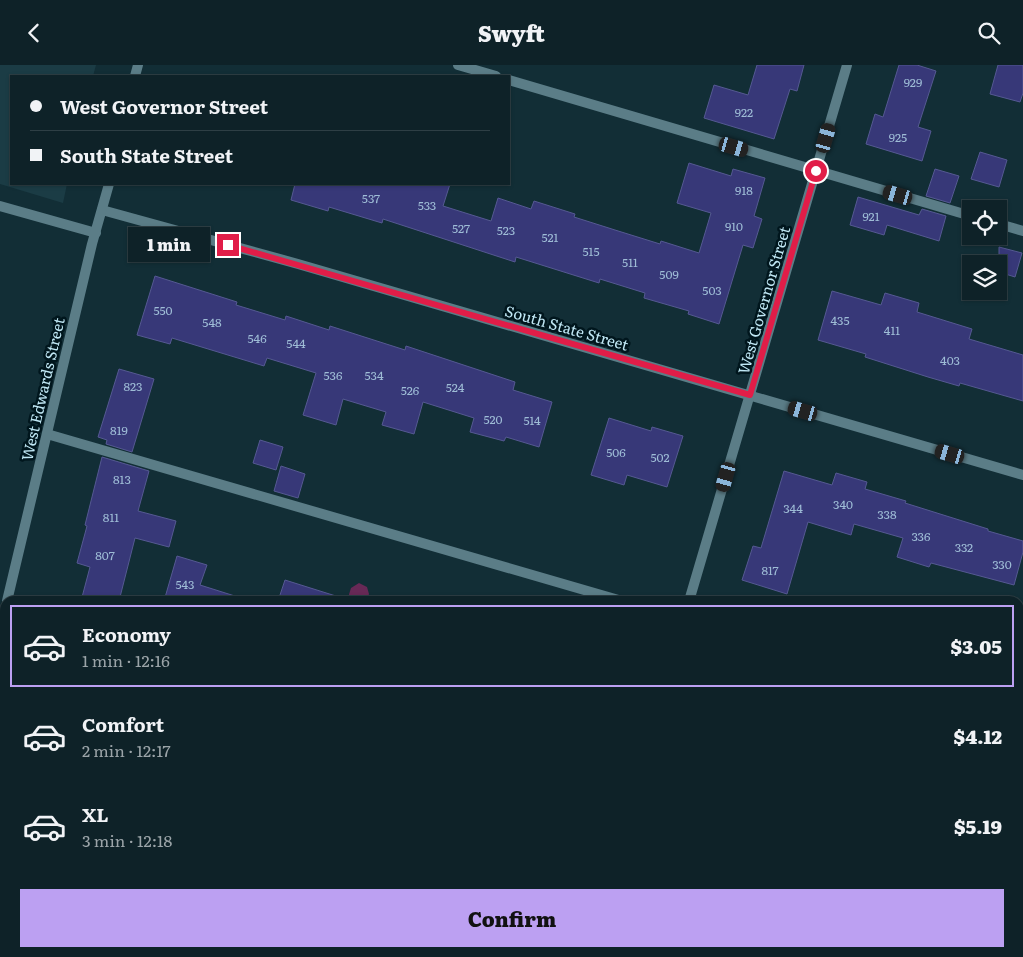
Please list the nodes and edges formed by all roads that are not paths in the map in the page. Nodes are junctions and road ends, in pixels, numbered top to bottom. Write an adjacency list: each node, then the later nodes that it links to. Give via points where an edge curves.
1 (458, 65): 3 (street)
2 (847, 65): 5 (street, West Governor Street)
3 (493, 75)
4 (510, 80): 5 (street)
5 (816, 171): 9 (street); 13 (street, West Governor Street)
6 (109, 185): 8 (street, West Edwards Street)
7 (0, 205): 12 (street)
8 (102, 210): 12 (street, West Edwards Street); 13 (street, South State Street)
9 (962, 213)
10 (1007, 226): 11 (street)
11 (1023, 231)
12 (96, 233): 14 (street, West Edwards Street)
13 (750, 395): 15 (street, South State Street); 18 (street, West Governor Street)
14 (47, 434): 16 (street, West Edwards Street); 17 (street)
15 (1023, 475)
16 (8, 596)
17 (605, 596)
18 (690, 596)

